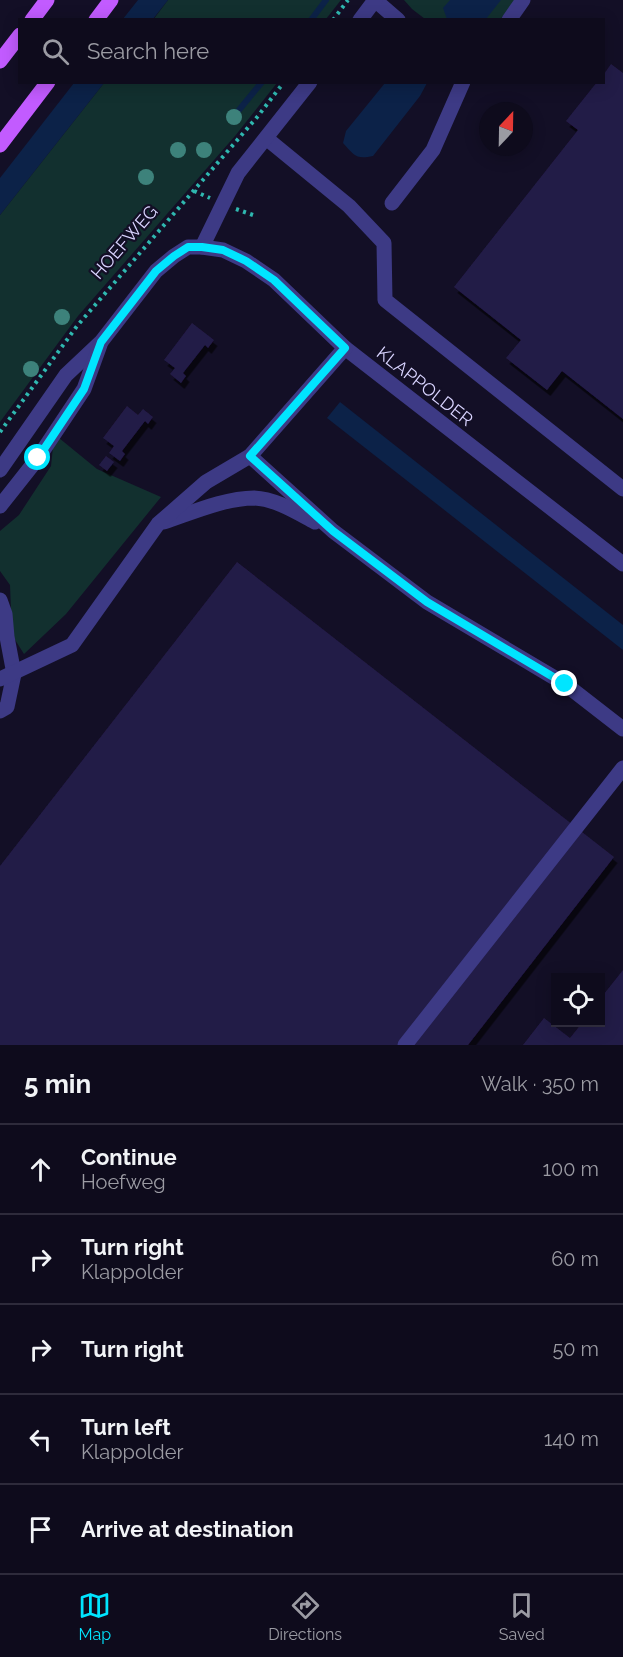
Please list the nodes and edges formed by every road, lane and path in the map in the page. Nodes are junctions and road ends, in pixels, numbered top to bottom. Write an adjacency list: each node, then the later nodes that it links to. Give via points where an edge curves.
1 (47, 0): 6 (main road)
2 (111, 0): 7 (main road)
3 (348, 0): 8 (path)
4 (375, 0): 9 (street); 10 (street)
5 (523, 0): 11 (street)
6 (34, 18)
7 (98, 18)
8 (334, 18)
9 (362, 18)
10 (396, 18)
11 (510, 18)
12 (18, 38): 13 (main road)
13 (0, 61)
14 (46, 84): 19 (main road)
15 (282, 84): 24 (path, HOEFWEG, via 77,326)
16 (308, 84): 18 (street)
17 (462, 84): 20 (street, via 433,150)
18 (266, 138): 21 (street, via 238,173); 27 (street, via 349,206 384,243 385,300)
19 (0, 145)
20 (392, 203)
21 (202, 247): 22 (street, via 188,247 156,271); 23 (street, KLAPPOLDER, via 223,250 274,280)
22 (101, 342): 26 (street, via 66,375); 28 (street, via 84,389)
23 (345, 348): 25 (street); 31 (street, KLAPPOLDER)
24 (0, 432)
25 (250, 456): 29 (street, via 206,482); 30 (street)
26 (0, 470)
27 (623, 489)
28 (0, 506)
29 (158, 524): 30 (street, via 230,501 255,498 282,504); 33 (street, via 72,645)
30 (333, 531): 35 (street, via 427,602 565,684)
31 (623, 564)
32 (0, 600): 33 (street, via 5,614)
33 (7, 676): 34 (street, via 7,708)
34 (0, 711)
35 (623, 729)
36 (623, 768): 37 (street)
37 (405, 1045)

